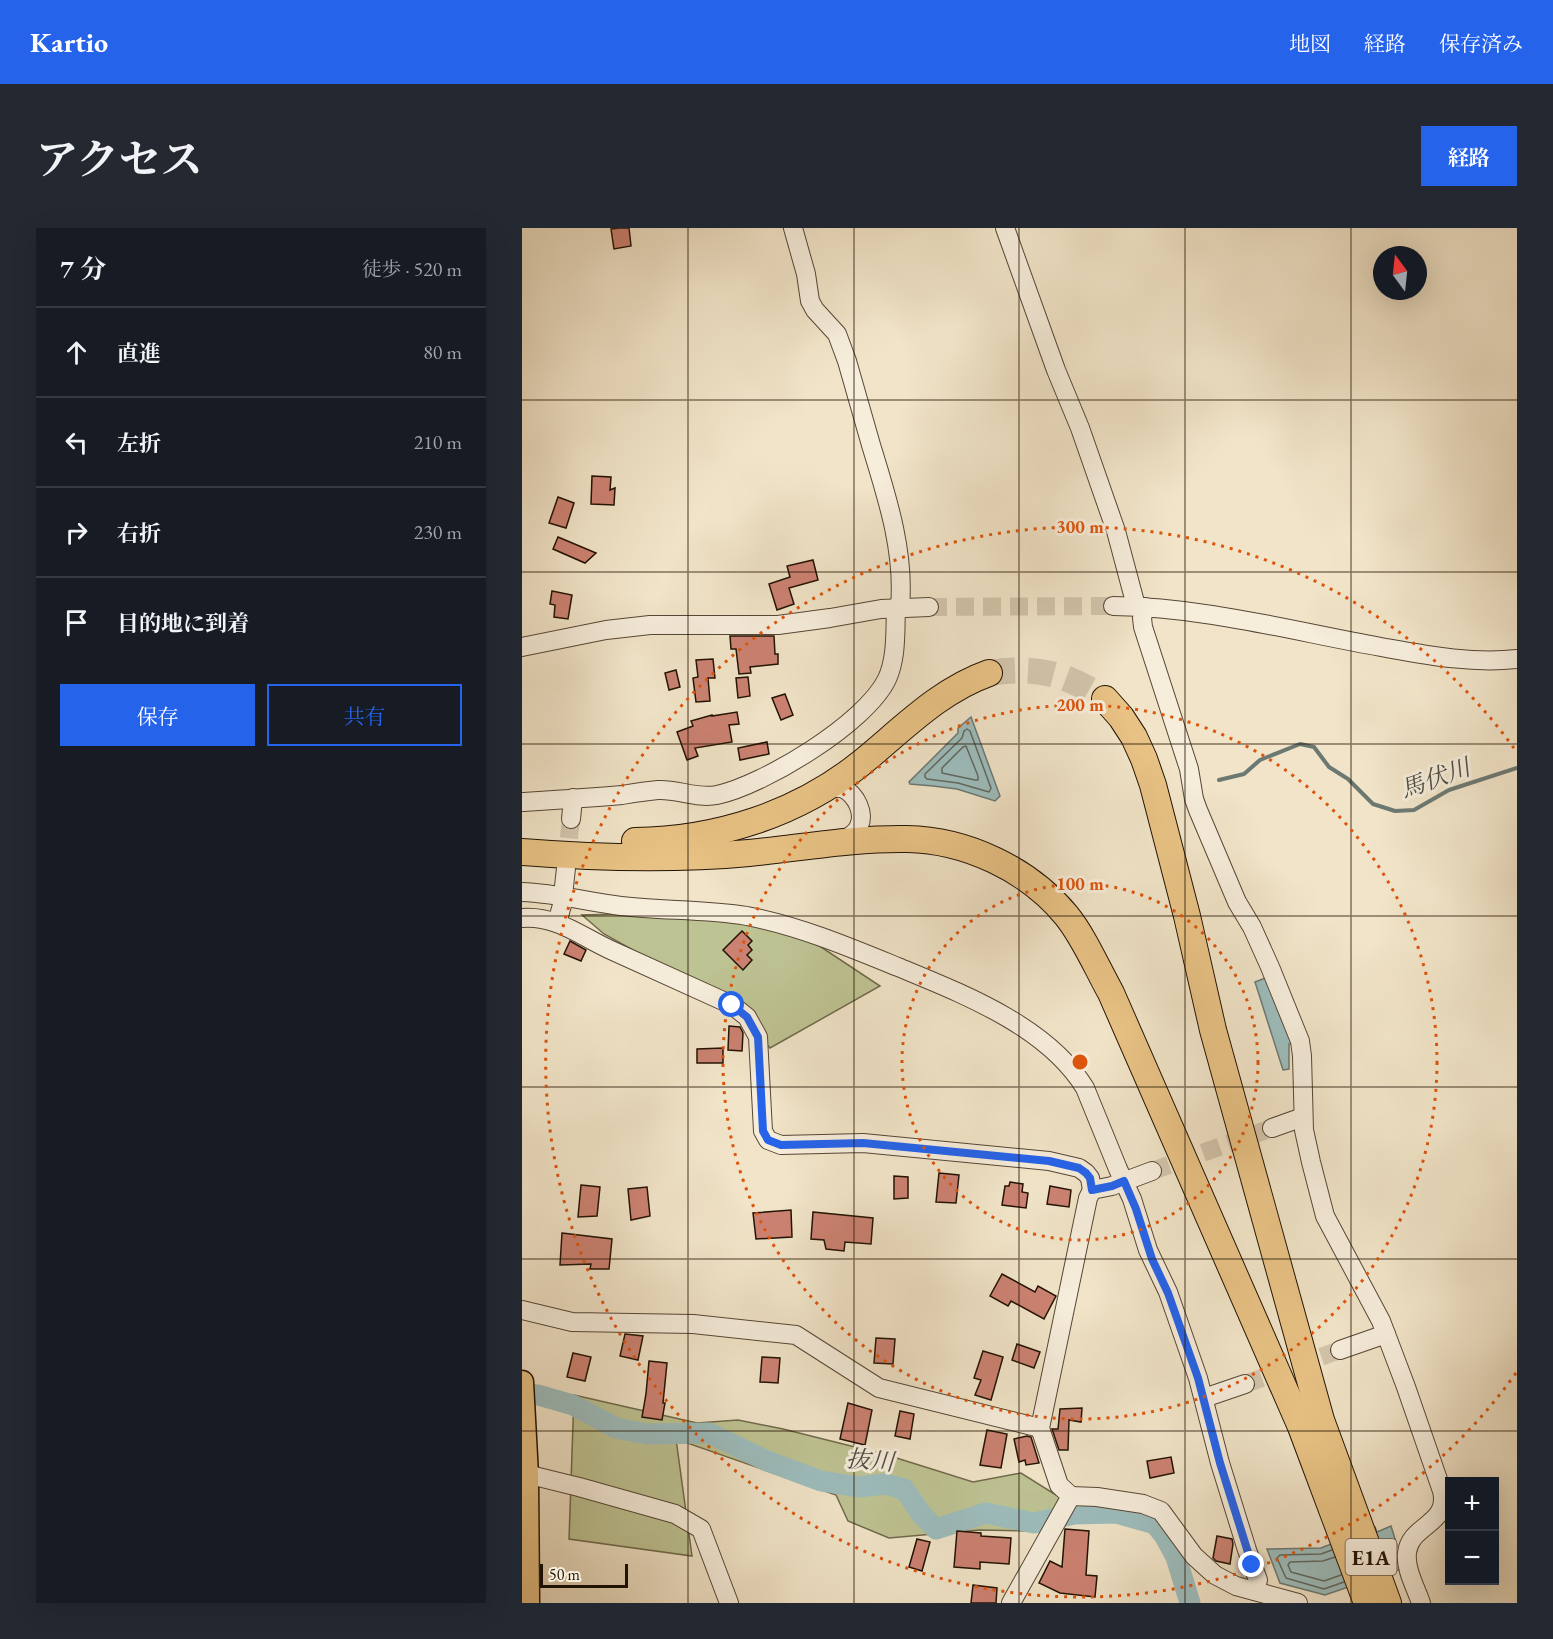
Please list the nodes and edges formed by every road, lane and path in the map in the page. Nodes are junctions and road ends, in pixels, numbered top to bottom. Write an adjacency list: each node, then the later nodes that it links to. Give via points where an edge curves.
1 (793, 228): 5 (street, via 810,301 842,346 878,468 901,564)
2 (1005, 228): 4 (street, via 1080,428)
3 (1113, 606): 4 (street)
4 (1140, 606): 8 (street, via 1206,613 1449,659); 23 (street, via 1143,627 1190,769 1198,810 1300,1041)
5 (898, 607): 6 (street); 7 (street, via 778,625 650,625); 12 (street, via 891,669 882,688 852,719 801,757 718,795 658,790)
6 (929, 607)
7 (522, 647)
8 (1517, 659)
9 (989, 673): 11 (highway, via 969,680 928,706 858,766)
10 (1105, 699): 34 (highway, via 1134,736 1153,785)
11 (825, 788): 15 (highway, via 762,818 687,838 607,842); 16 (street, via 842,788 854,796 861,811 860,825)
12 (573, 798): 13 (street); 14 (street)
13 (522, 802)
14 (571, 819)
15 (522, 838)
16 (839, 843): 17 (highway, via 748,853 634,858); 34 (highway, via 908,839 972,850 1007,865 1037,886 1066,915 1111,993)
17 (522, 852)
18 (566, 868): 20 (street)
19 (522, 892): 20 (street)
20 (564, 897): 22 (street); 26 (street, via 764,920 804,931 950,988 1030,1032 1066,1063 1085,1088)
21 (522, 918): 22 (street)
22 (557, 923): 27 (street, via 732,1005 747,1017 758,1037 763,1131 768,1140 781,1145 863,1143 1049,1161 1079,1168 1090,1178)
23 (1302, 1117): 24 (street); 29 (street, via 1326,1216)
24 (1272, 1128)
25 (1152, 1171): 26 (street)
26 (1124, 1181): 27 (street); 33 (street)
27 (1092, 1190): 35 (street)
28 (522, 1310): 35 (street, via 572,1322 693,1324 795,1335 879,1388)
29 (1386, 1334): 30 (street); 46 (street, via 1444,1497 1443,1509 1408,1546 1408,1566)
30 (1340, 1350)
31 (522, 1382): 36 (main road)
32 (1245, 1384): 33 (street)
33 (1204, 1398): 39 (street, via 1220,1463 1258,1580)
34 (1311, 1424): 38 (highway, E1A)
35 (1040, 1428): 37 (street)
36 (525, 1474): 40 (main road); 41 (street, via 675,1514 701,1529)
37 (1068, 1502): 39 (street, via 1097,1497 1161,1511 1194,1556 1215,1575); 42 (street)
38 (1345, 1514): 44 (highway, E1A); 45 (highway, E1A)
39 (1255, 1591): 43 (street)
40 (528, 1603)
41 (729, 1603)
42 (1011, 1603)
43 (1298, 1603)
44 (1367, 1603)
45 (1388, 1603)
46 (1421, 1603)

